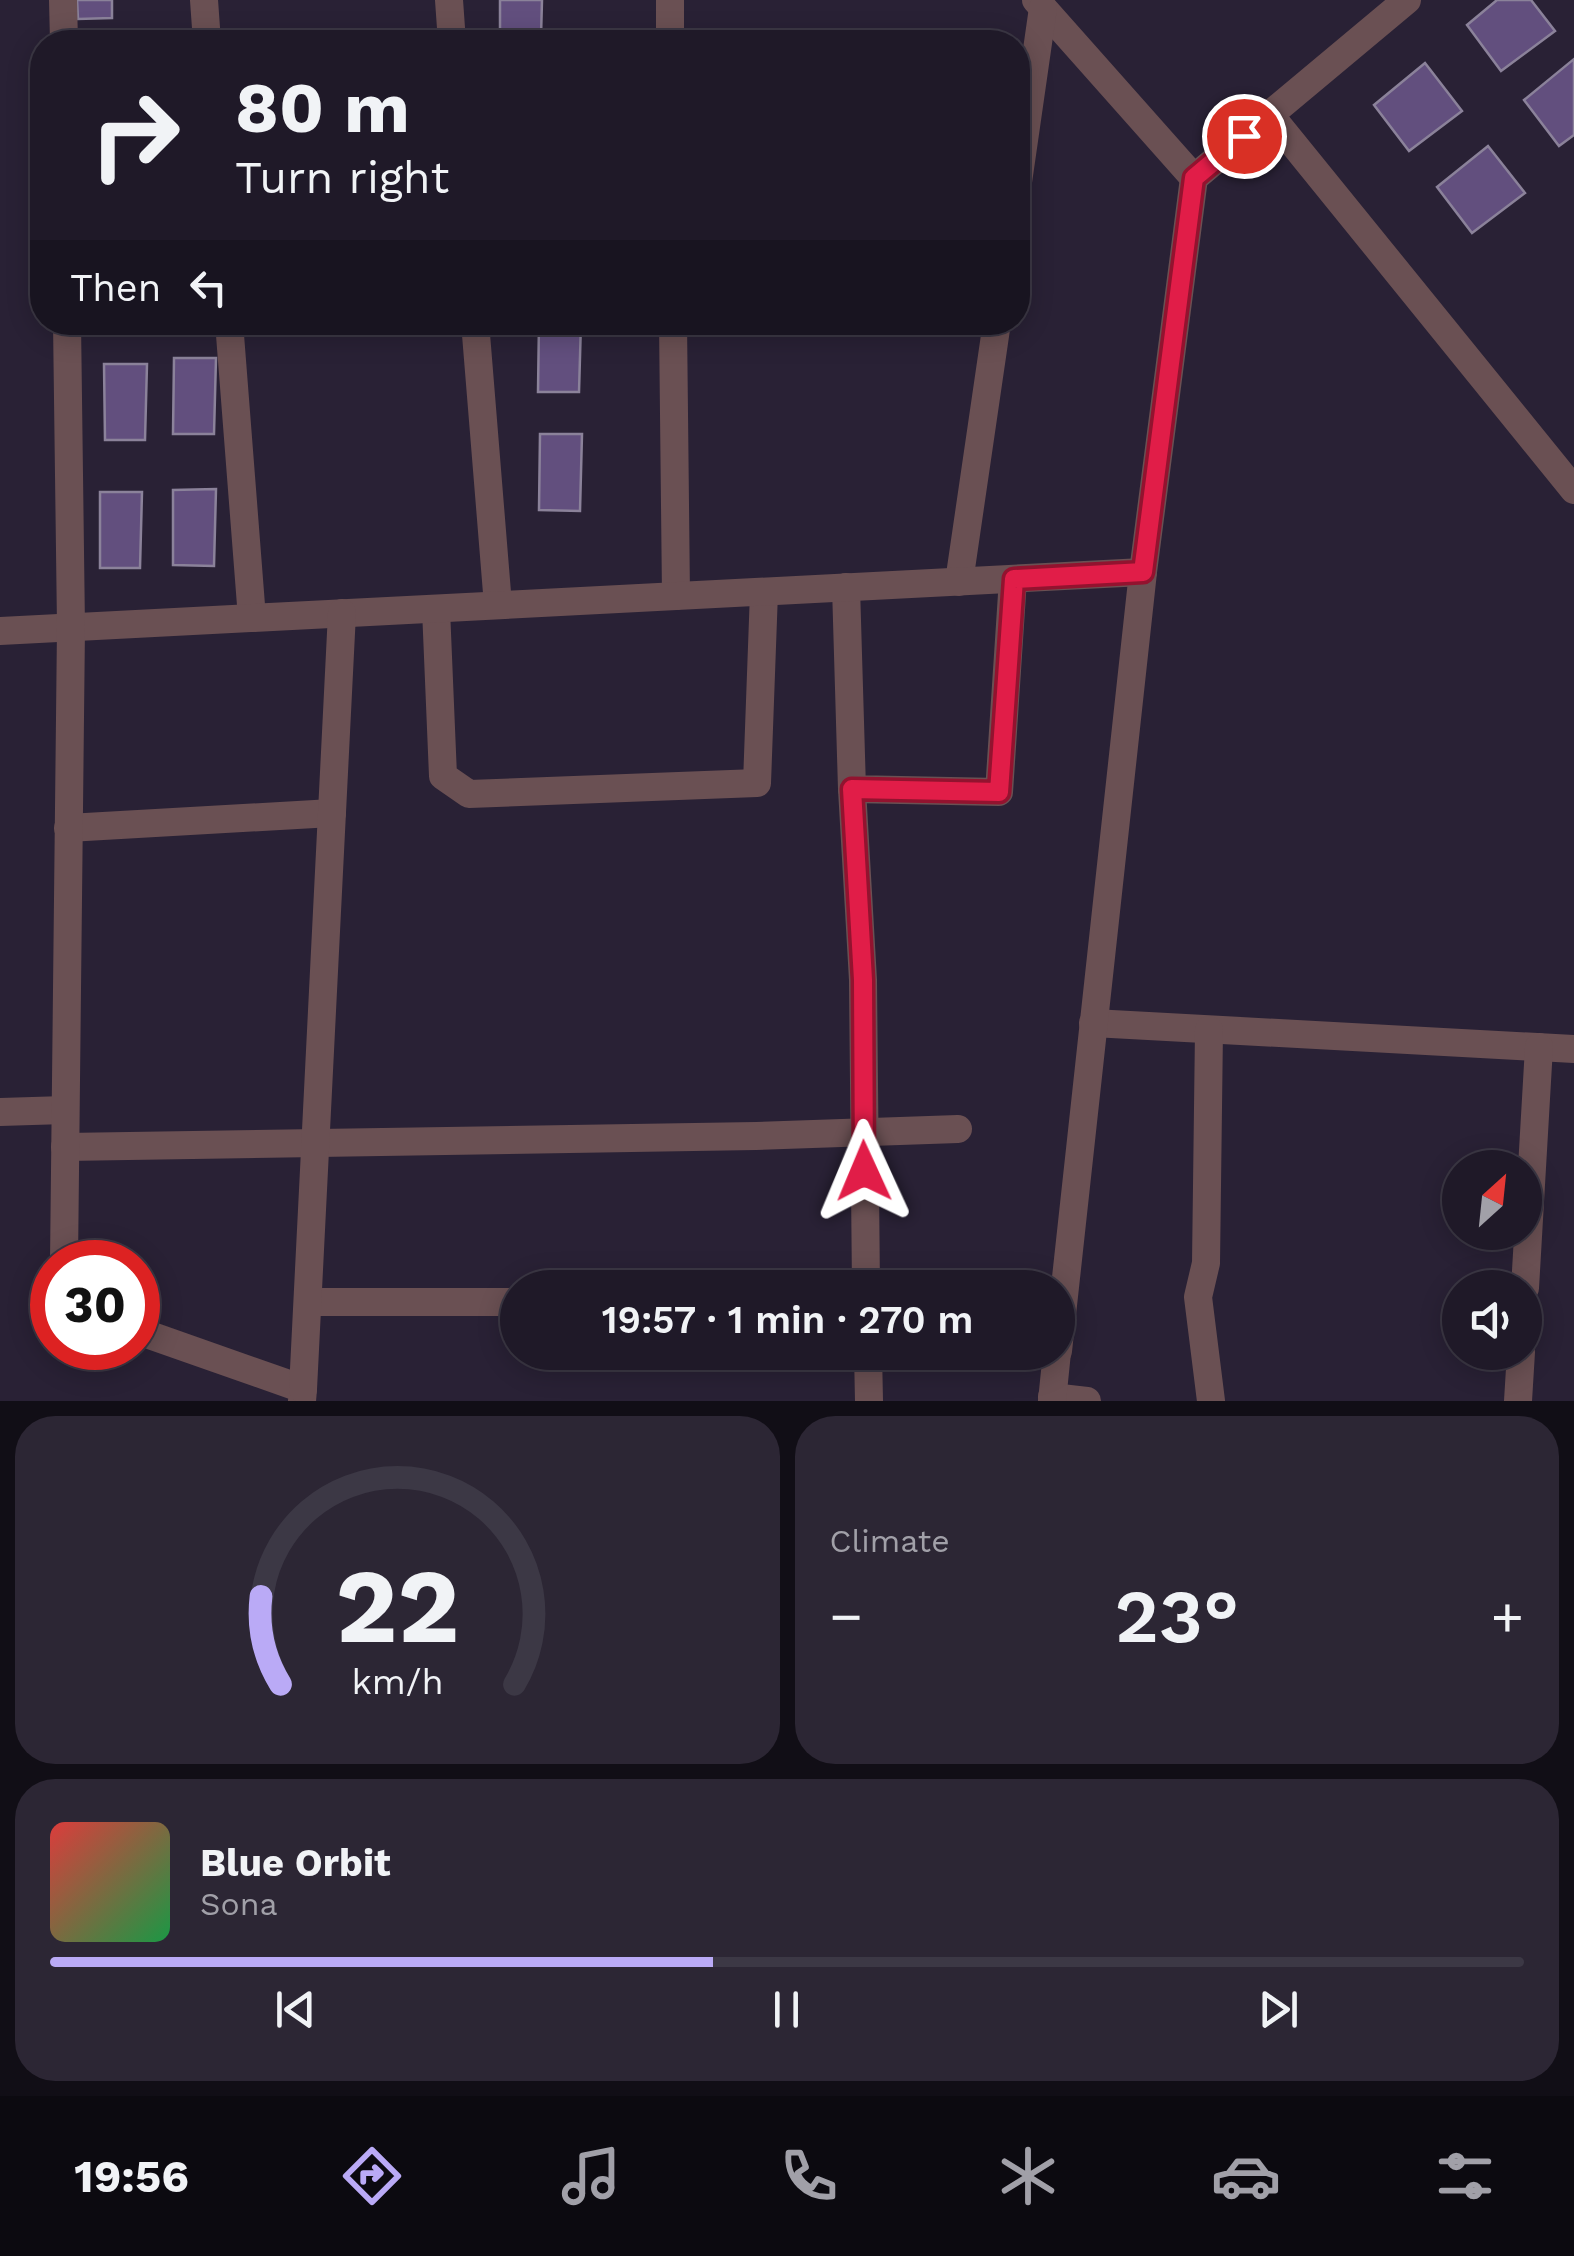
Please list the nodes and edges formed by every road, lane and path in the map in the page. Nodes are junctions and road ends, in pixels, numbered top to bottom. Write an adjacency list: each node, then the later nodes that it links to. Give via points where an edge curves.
1 (63, 0): 7 (street)
2 (204, 0): 8 (street)
3 (449, 0): 9 (street)
4 (670, 0): 10 (street)
5 (1407, 0): 12 (street)
6 (1040, 4): 11 (street); 13 (street)
7 (64, 30)
8 (206, 30)
9 (451, 30)
10 (670, 30)
11 (1030, 85)
12 (1270, 115): 13 (street); 19 (street)
13 (1194, 178): 20 (street)
14 (67, 335): 30 (street)
15 (230, 335): 29 (street)
16 (476, 335): 26 (street)
17 (673, 335): 25 (street)
18 (995, 335): 22 (street)
19 (1574, 490)
20 (1143, 572): 21 (street); 35 (street)
21 (1014, 579): 22 (street); 32 (street, via 999,792)
22 (959, 582): 23 (street)
23 (846, 587): 24 (street); 32 (street)
24 (764, 592): 25 (street); 27 (street, via 757,784 469,794 443,776)
25 (676, 596): 26 (street)
26 (498, 605): 27 (street)
27 (436, 608): 28 (street)
28 (342, 613): 29 (street); 33 (street)
29 (252, 618): 30 (street)
30 (70, 627): 31 (street); 34 (street)
31 (0, 631)
32 (852, 789): 42 (street)
33 (332, 813): 34 (street); 43 (street)
34 (68, 828): 39 (street)
35 (1093, 1024): 36 (street); 47 (street)
36 (1209, 1030): 37 (street); 59 (street, via 1206,1263 1198,1297)
37 (1540, 1047): 38 (street); 48 (street)
38 (1574, 1049)
39 (65, 1110): 40 (street); 44 (street)
40 (0, 1112)
41 (958, 1129): 42 (street)
42 (864, 1132): 43 (street); 46 (street)
43 (315, 1143): 44 (street); 49 (street)
44 (65, 1147): 45 (street)
45 (64, 1240)
46 (866, 1270)
47 (1066, 1270)
48 (1525, 1270)
49 (308, 1302): 50 (street); 55 (street)
50 (500, 1302)
51 (160, 1340): 55 (street)
52 (868, 1370): 57 (street)
53 (1055, 1370): 56 (street)
54 (1519, 1370): 60 (street)
55 (302, 1395)
56 (1052, 1399): 58 (street)
57 (868, 1401)
58 (1087, 1401)
59 (1211, 1401)
60 (1518, 1401)

